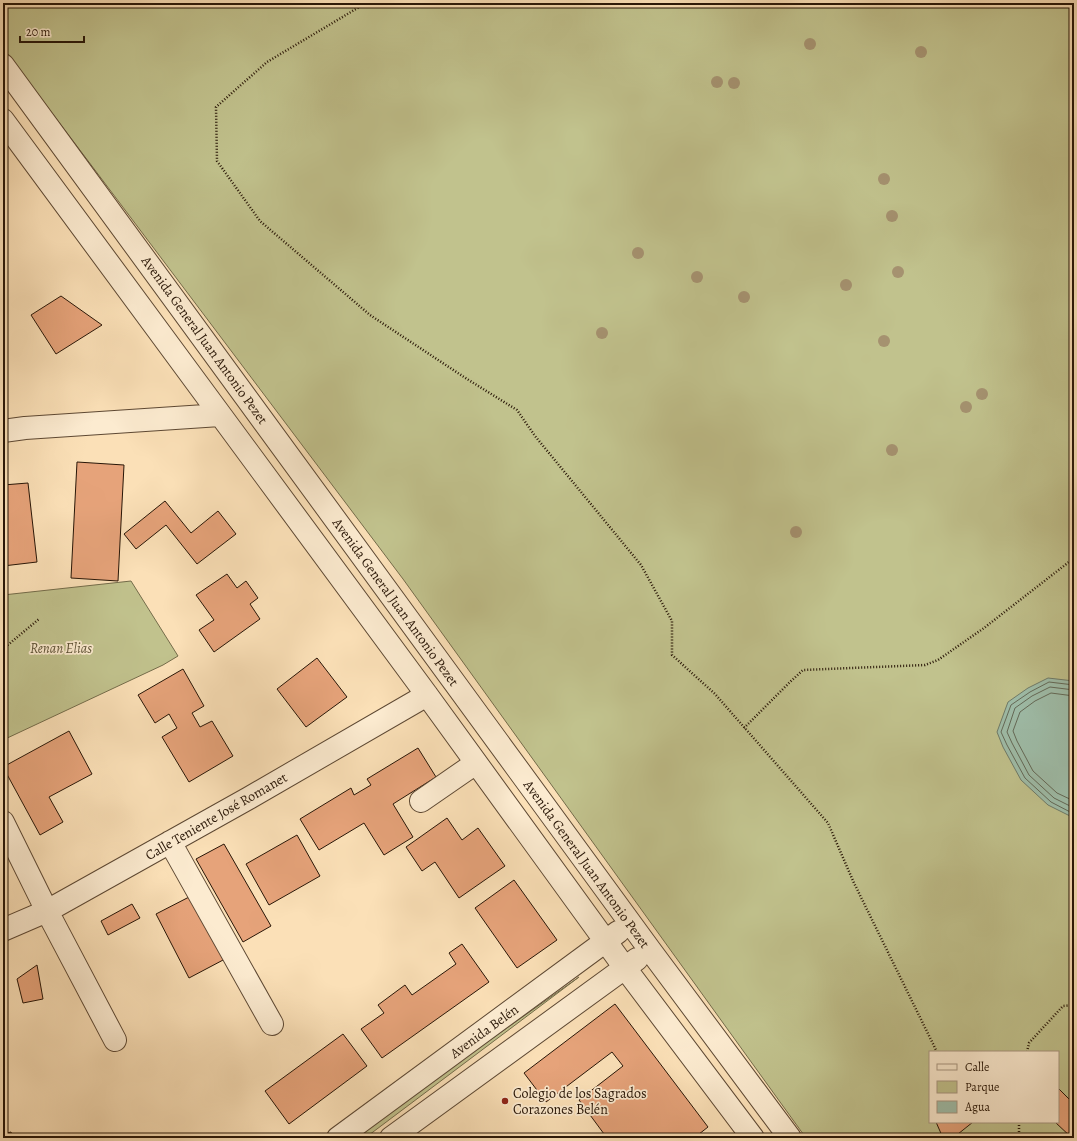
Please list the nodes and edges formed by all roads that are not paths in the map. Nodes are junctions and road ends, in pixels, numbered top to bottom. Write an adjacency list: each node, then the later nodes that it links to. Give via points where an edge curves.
1 (3, 65): 11 (street, Avenida General Juan Antonio Pezet)
2 (3, 120): 3 (street)
3 (220, 415): 4 (street); 5 (street)
4 (3, 431)
5 (427, 695): 6 (street); 9 (street, Calle Teniente José Romanet)
6 (476, 763): 7 (street); 13 (street)
7 (421, 801)
8 (3, 822): 10 (street)
9 (170, 842): 10 (street, Calle Teniente José Romanet); 16 (street)
10 (47, 911): 12 (street, Calle Teniente José Romanet); 17 (street)
11 (630, 923): 13 (street, Avenida Belén); 14 (street, Avenida General Juan Antonio Pezet)
12 (3, 930)
13 (606, 941): 15 (street); 18 (street, Avenida Belén)
14 (650, 950): 15 (street); 21 (street, Avenida General Juan Antonio Pezet)
15 (625, 968): 19 (street); 20 (street)
16 (272, 1024)
17 (115, 1040)
18 (338, 1138)
19 (391, 1138)
20 (753, 1138)
21 (790, 1138)

